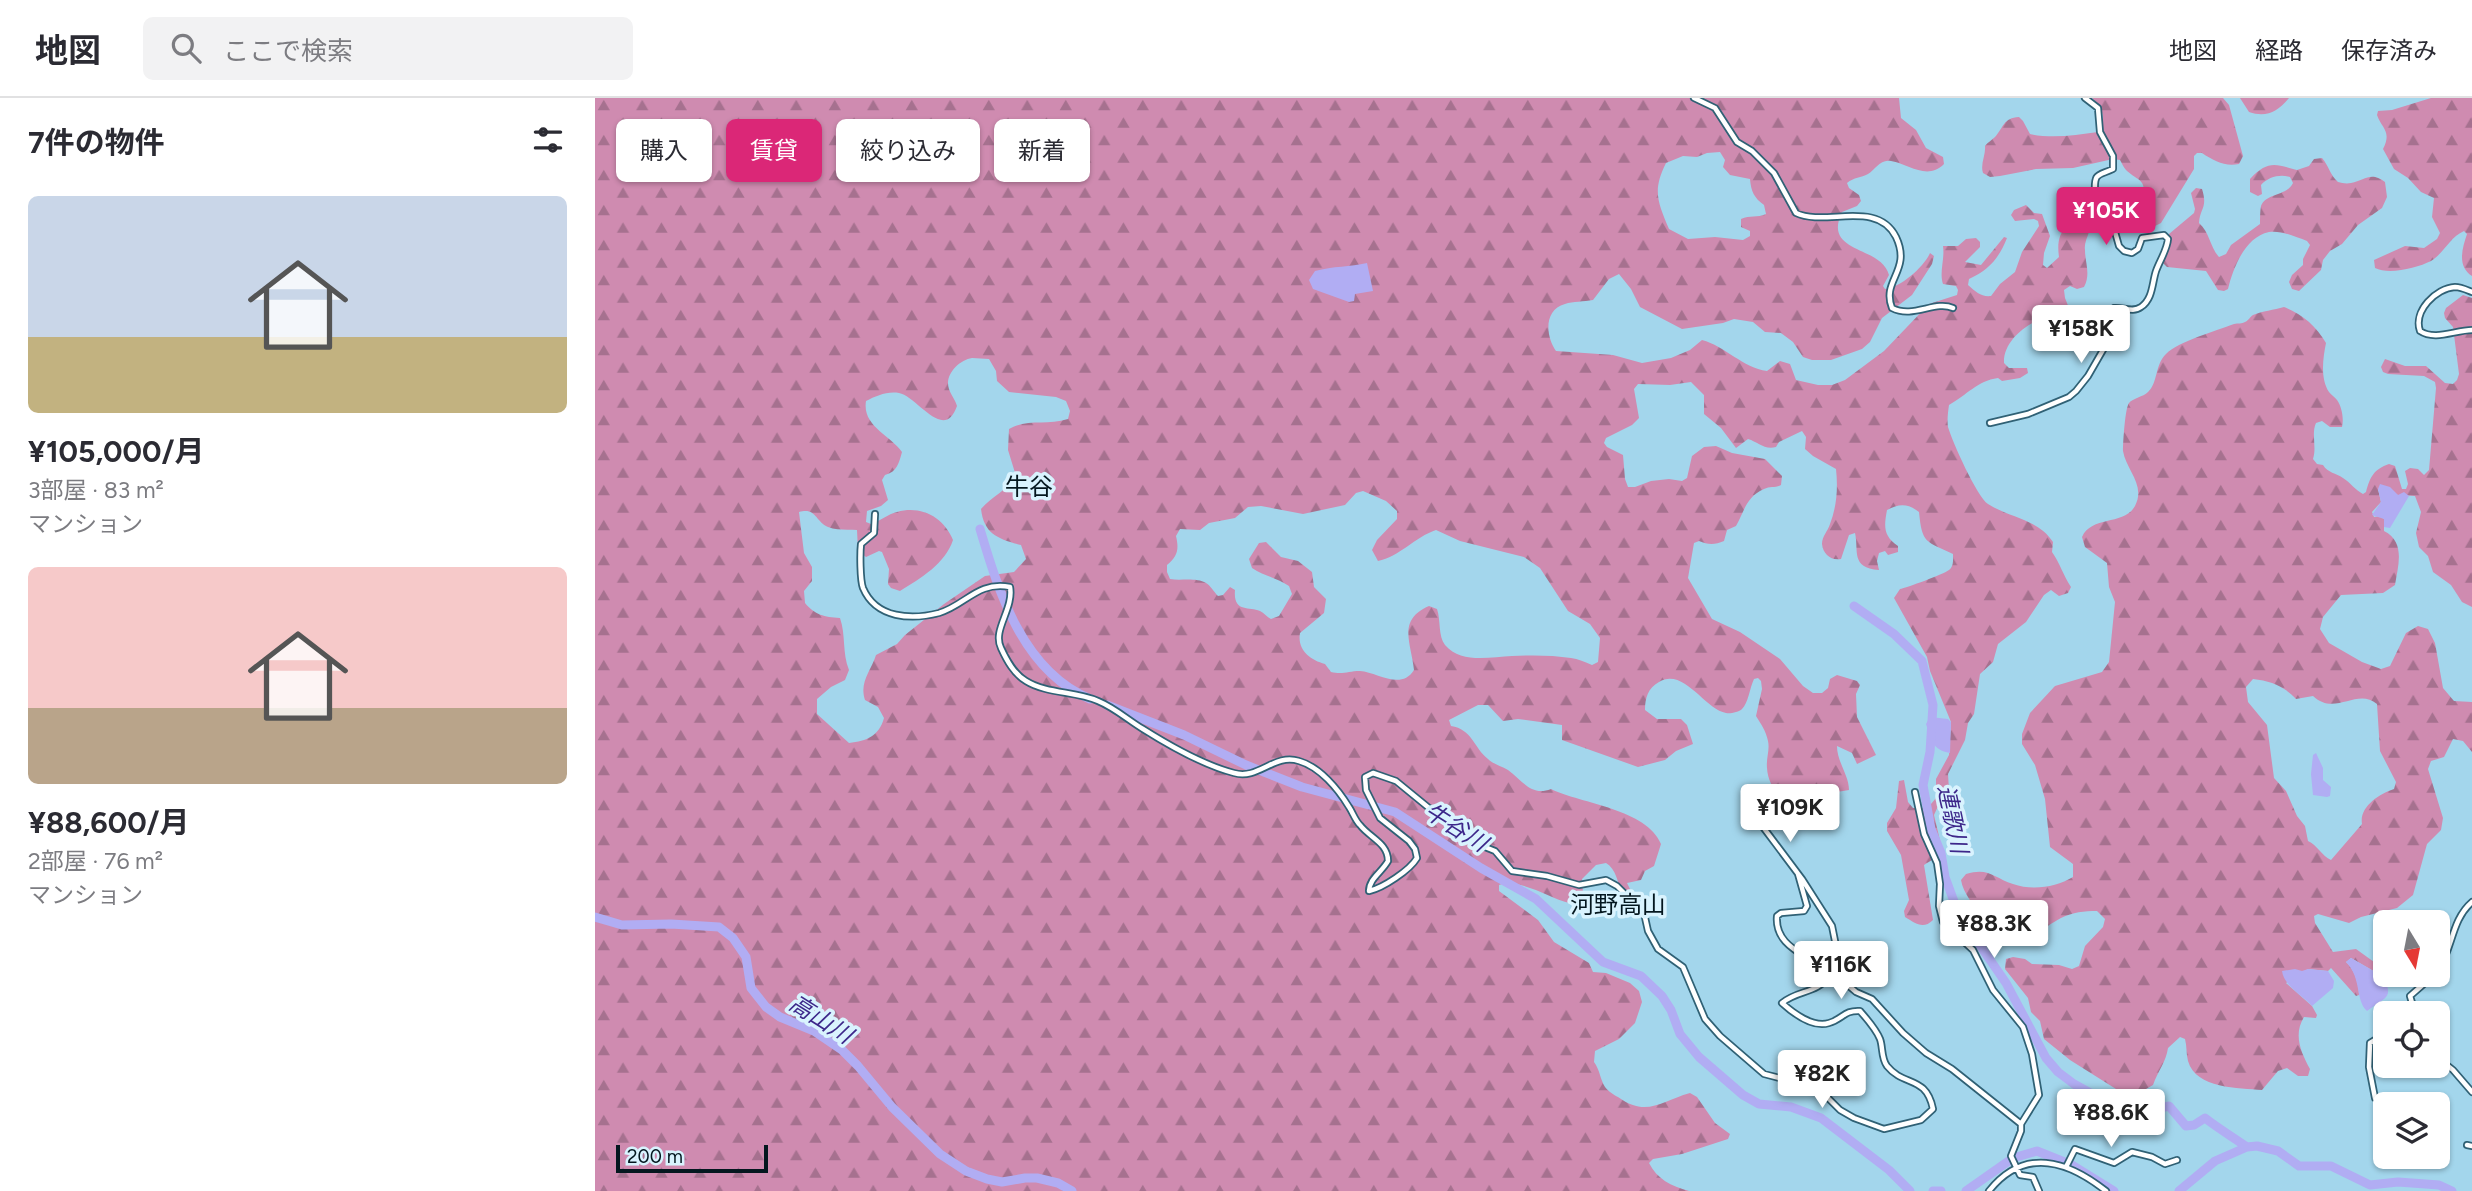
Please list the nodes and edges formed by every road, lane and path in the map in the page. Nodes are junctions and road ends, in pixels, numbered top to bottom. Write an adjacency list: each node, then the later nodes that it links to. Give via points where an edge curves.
1 (1694, 98): 4 (street, via 1715,108 1737,142 1774,173 1796,213 1860,216 1892,231 1902,261 1889,290 1892,309)
2 (2085, 98): 6 (street, via 2098,108 2100,132 2113,156 2113,169 2096,177 2095,192 2110,206 2119,246 2132,253 2142,238 2164,235 2168,245 2143,306 2111,312 2107,343 2076,391 2028,414)
3 (2472, 292): 5 (street, via 2455,287 2444,291 2423,307 2418,320 2420,331 2428,335)
4 (1953, 307)
5 (2472, 330)
6 (1990, 423)
7 (876, 514): 10 (street, via 874,533 860,547 863,587 879,607 893,615 913,617 940,612 985,588 1010,587 998,641 1015,673 1034,685 1098,701 1212,766 1234,773 1257,773 1289,759 1313,767 1387,851 1388,861 1369,891 1405,872 1417,858 1409,841 1380,818 1366,790 1364,777 1373,773 1396,781 1475,843 1495,851 1512,871 1579,885 1610,881 1644,913 1658,949 1683,967 1705,1019 1764,1074 1818,1088 1840,1110 1884,1129 1921,1119 1933,1109 1930,1096 1884,1063 1880,1038 1860,1011 1851,1010 1825,1024 1798,1017 1782,1003 1822,986 1830,975 1779,935 1777,916 1804,911 1807,906)
8 (1915, 792): 19 (street, via 1924,834 1937,863 1943,922 1973,950 1993,990 2023,1027 2032,1054 2039,1095)
9 (1763, 827): 10 (street)
10 (1798, 874): 19 (street, via 1832,926 1849,985 1872,999 1926,1053)
11 (2472, 902): 12 (street, via 2462,913)
12 (2450, 942)
13 (2420, 987): 14 (street, via 2410,996)
14 (2411, 1001)
15 (2373, 1041): 17 (street, via 2369,1067)
16 (2450, 1068): 18 (street)
17 (2374, 1092)
18 (2472, 1092)
19 (2021, 1124): 22 (street, via 2011,1156)
20 (2177, 1160): 21 (street, via 2165,1164 2132,1153 2111,1163 2074,1149)
21 (2068, 1164): 22 (street); 25 (street)
22 (2017, 1167): 23 (street); 24 (street, via 2020,1175 2033,1177)
23 (1989, 1191)
24 (2039, 1191)
25 (2106, 1191)

